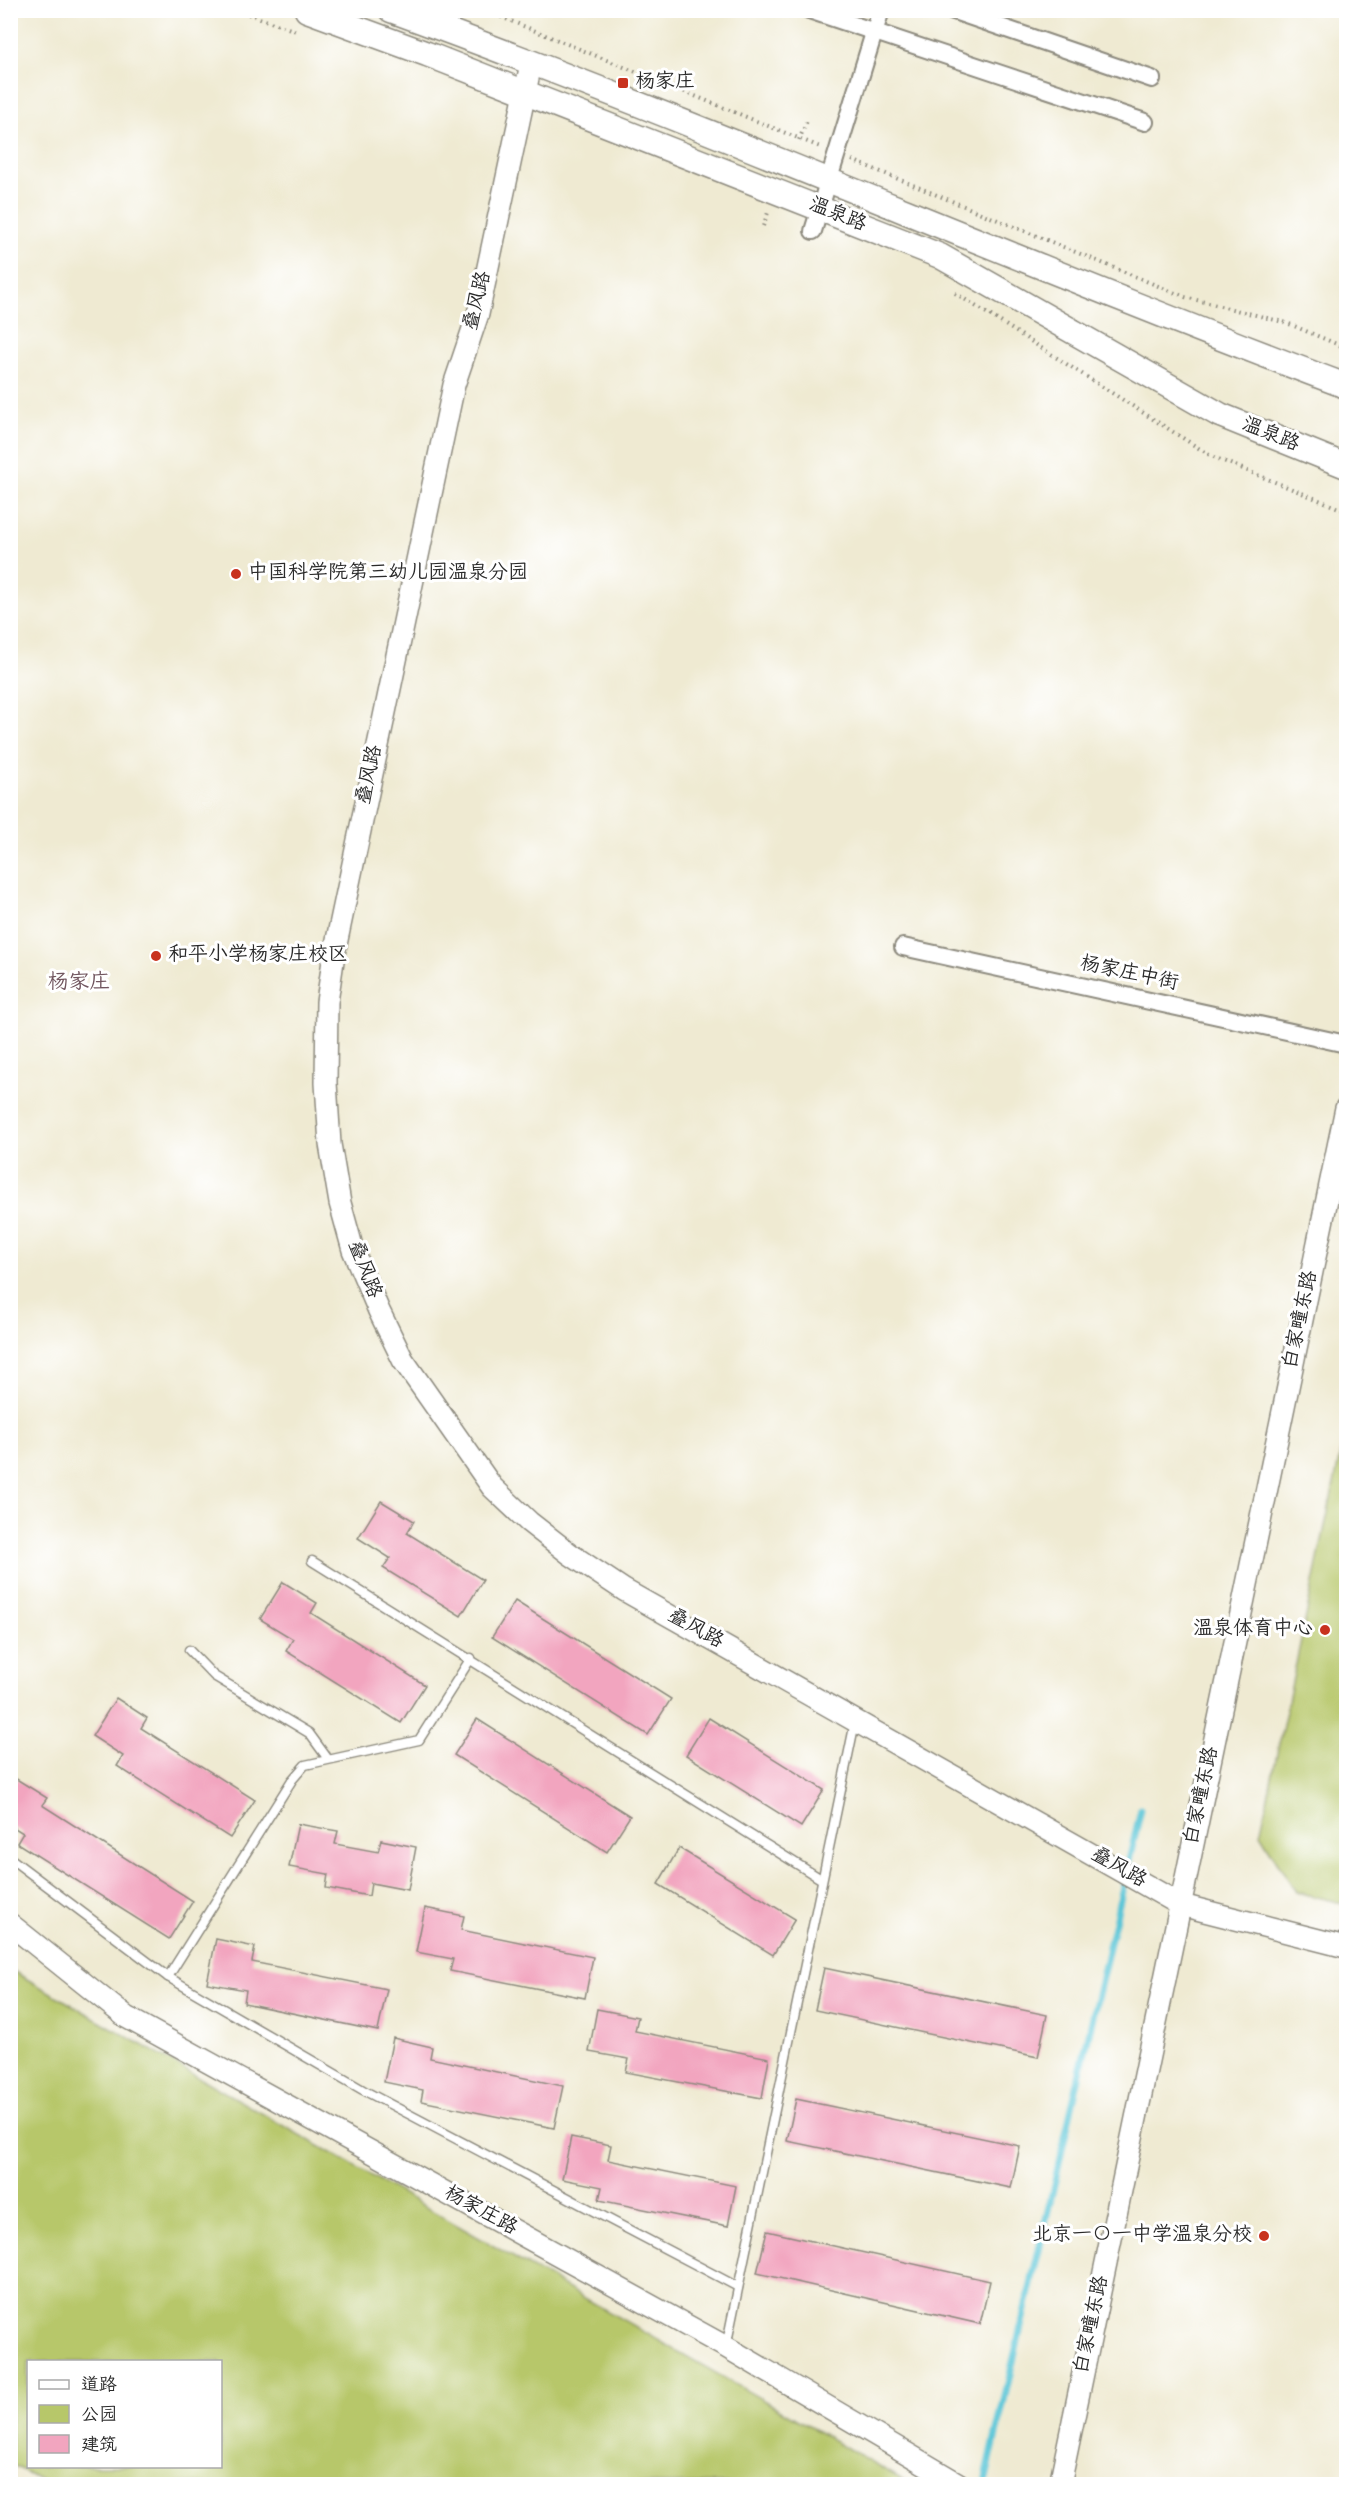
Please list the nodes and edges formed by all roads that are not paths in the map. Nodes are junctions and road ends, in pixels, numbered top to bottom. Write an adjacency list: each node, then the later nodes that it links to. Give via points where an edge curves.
1 (307, 10): 9 (main road, 温泉路)
2 (391, 10): 7 (main road, 温泉路)
3 (809, 10): 6 (street)
4 (881, 10): 6 (street)
5 (951, 10): 8 (street)
6 (874, 32): 10 (street); 11 (street)
7 (531, 64): 9 (street, 叠风路); 11 (main road, 温泉路)
8 (1152, 79)
9 (525, 92): 12 (main road, 温泉路); 21 (street, 叠风路, via 478,314 454,385 334,954 327,1002 326,1083 330,1144 340,1203 353,1250 403,1360 492,1487 570,1554 624,1590)
10 (1146, 122)
11 (828, 181): 12 (street); 13 (main road, 温泉路, via 1179,324)
12 (816, 220): 14 (main road, 温泉路, via 940,256 1220,415)
13 (1347, 386)
14 (1347, 466)
15 (903, 947): 16 (street, 杨家庄中街)
16 (1347, 1044)
17 (1347, 1108): 25 (street, 白家疃东路)
18 (312, 1561): 20 (lane)
19 (189, 1650): 22 (lane, via 214,1676 309,1733)
20 (471, 1658): 22 (lane, via 419,1740); 24 (lane)
21 (855, 1720): 24 (lane); 25 (street, 叠风路)
22 (328, 1759): 28 (lane, via 305,1765 292,1780)
23 (10, 1858): 28 (lane)
24 (821, 1879): 29 (lane)
25 (1180, 1905): 27 (street, 叠风路); 32 (street, 白家疃东路)
26 (10, 1924): 30 (street, 杨家庄路, via 126,2017)
27 (1347, 1947)
28 (168, 1977): 29 (lane, via 363,2090)
29 (738, 2287): 30 (lane)
30 (726, 2347): 31 (street, 杨家庄路)
31 (959, 2484)
32 (1060, 2484)

